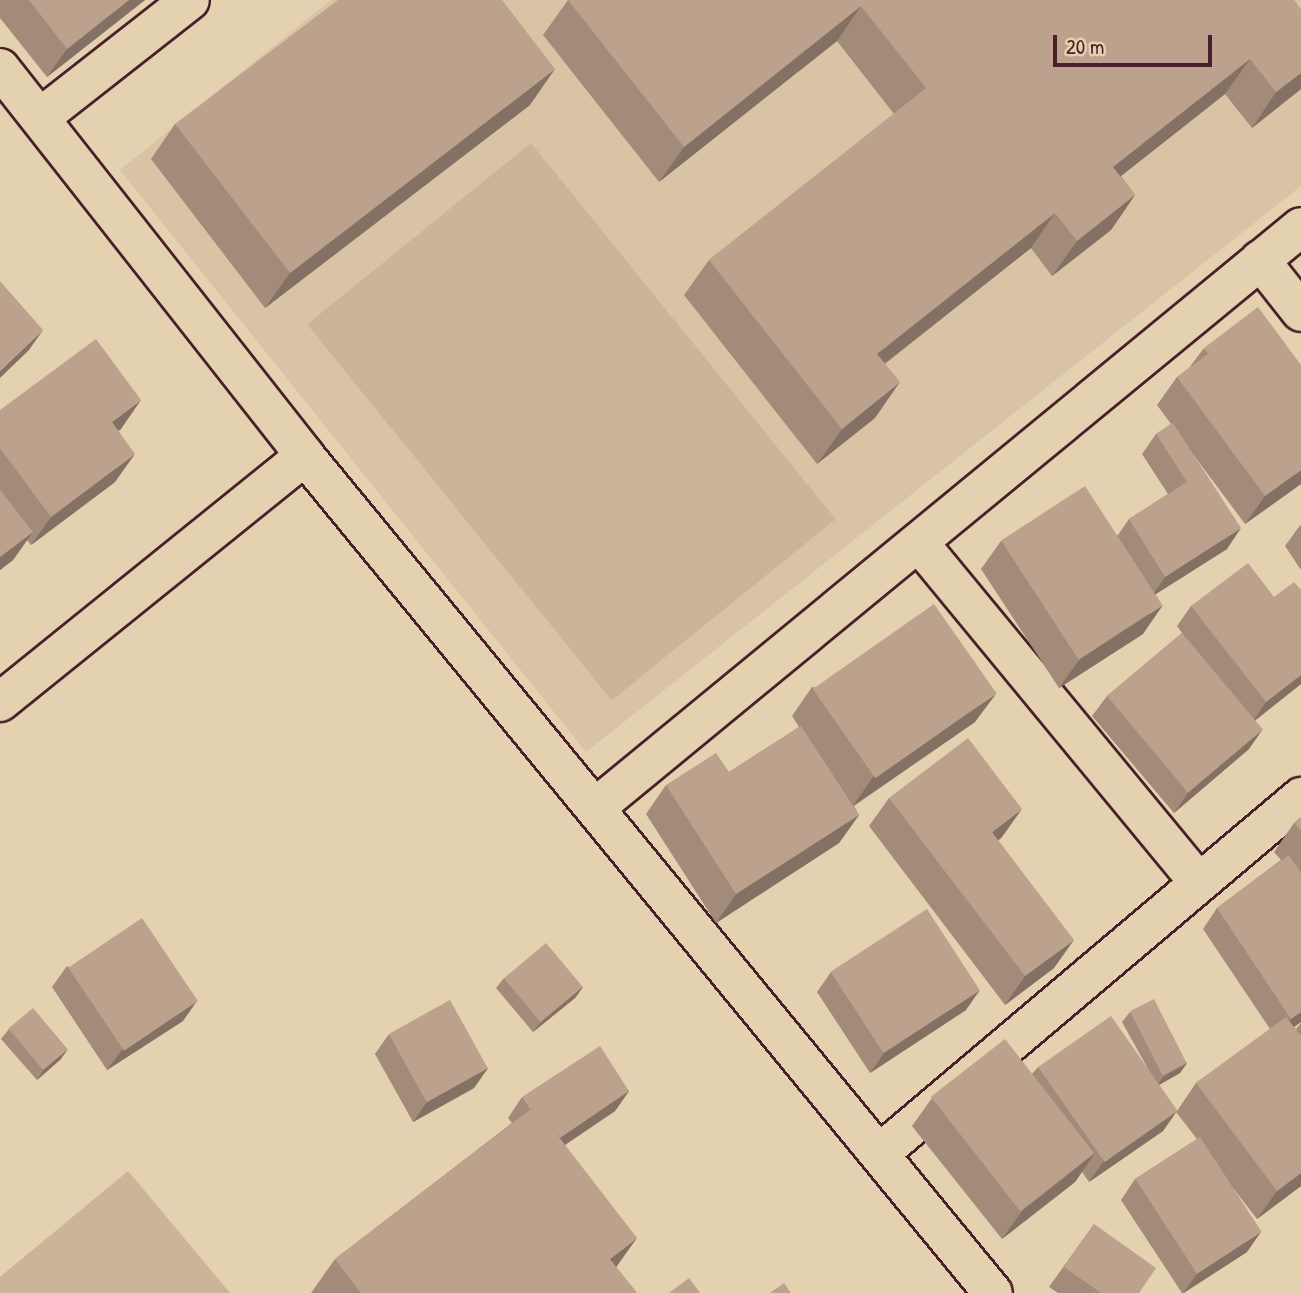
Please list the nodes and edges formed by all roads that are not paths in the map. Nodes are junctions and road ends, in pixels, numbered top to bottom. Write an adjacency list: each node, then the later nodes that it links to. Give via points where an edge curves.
1 (190, 0): 3 (street)
2 (0, 68): 3 (street)
3 (41, 117): 7 (street)
4 (1301, 227): 5 (street)
5 (1260, 260): 6 (street); 8 (street)
6 (1301, 312)
7 (305, 456): 9 (street); 11 (street)
8 (919, 543): 11 (street); 12 (street)
9 (0, 702)
10 (1301, 797): 12 (street)
11 (595, 808): 13 (street)
12 (1199, 883): 13 (street)
13 (879, 1154): 14 (street)
14 (993, 1293)

